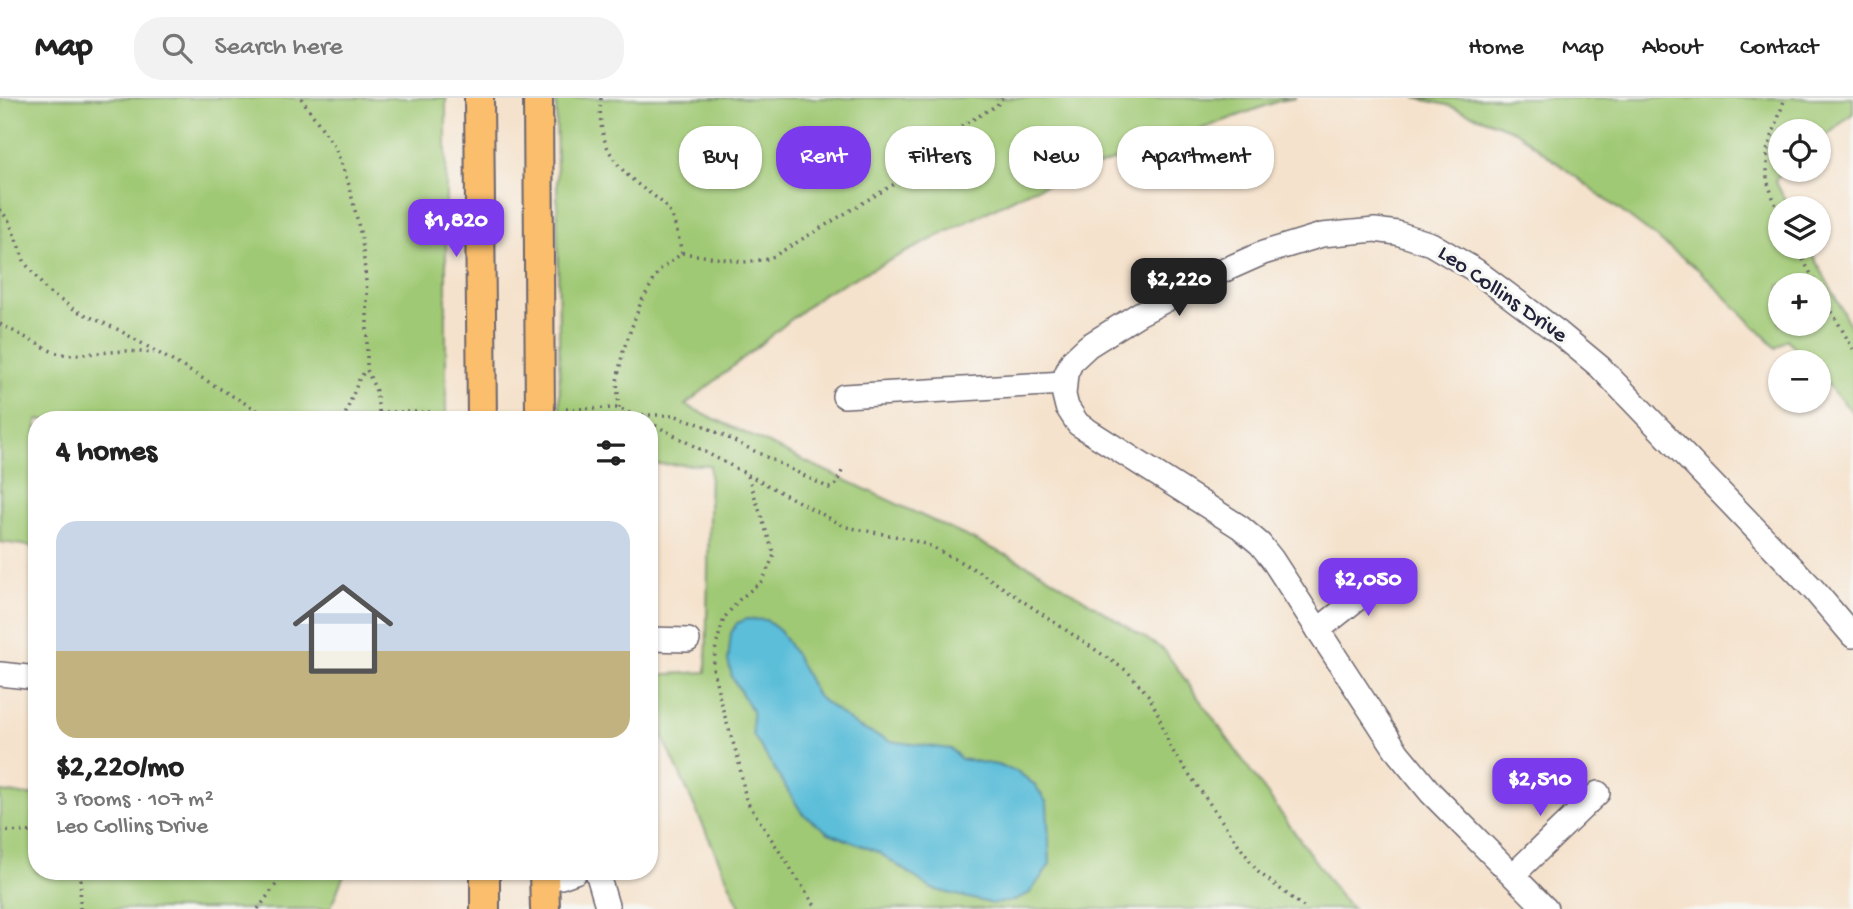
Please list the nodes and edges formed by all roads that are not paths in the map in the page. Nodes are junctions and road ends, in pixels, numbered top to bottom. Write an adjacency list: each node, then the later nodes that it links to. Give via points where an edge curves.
1 (479, 98): 5 (main road)
2 (538, 98): 6 (main road)
3 (1065, 383): 4 (street); 8 (street, via 1067,407 1079,424 1260,544); 9 (street, Leo Collins Drive, via 1072,361 1088,346 1218,272 1322,235 1375,230 1397,233 1430,244 1475,270 1600,367)
4 (844, 396)
5 (482, 411)
6 (553, 411)
7 (1390, 573): 8 (street)
8 (1318, 630): 15 (street, via 1398,753)
9 (1853, 636)
10 (658, 639): 11 (street)
11 (688, 640)
12 (0, 674): 13 (street)
13 (28, 677)
14 (1598, 793): 15 (street)
15 (1513, 875): 22 (street)
16 (485, 880): 19 (main road)
17 (544, 880): 20 (main road)
18 (599, 880): 21 (street)
19 (485, 909)
20 (545, 909)
21 (608, 909)
22 (1546, 909)

